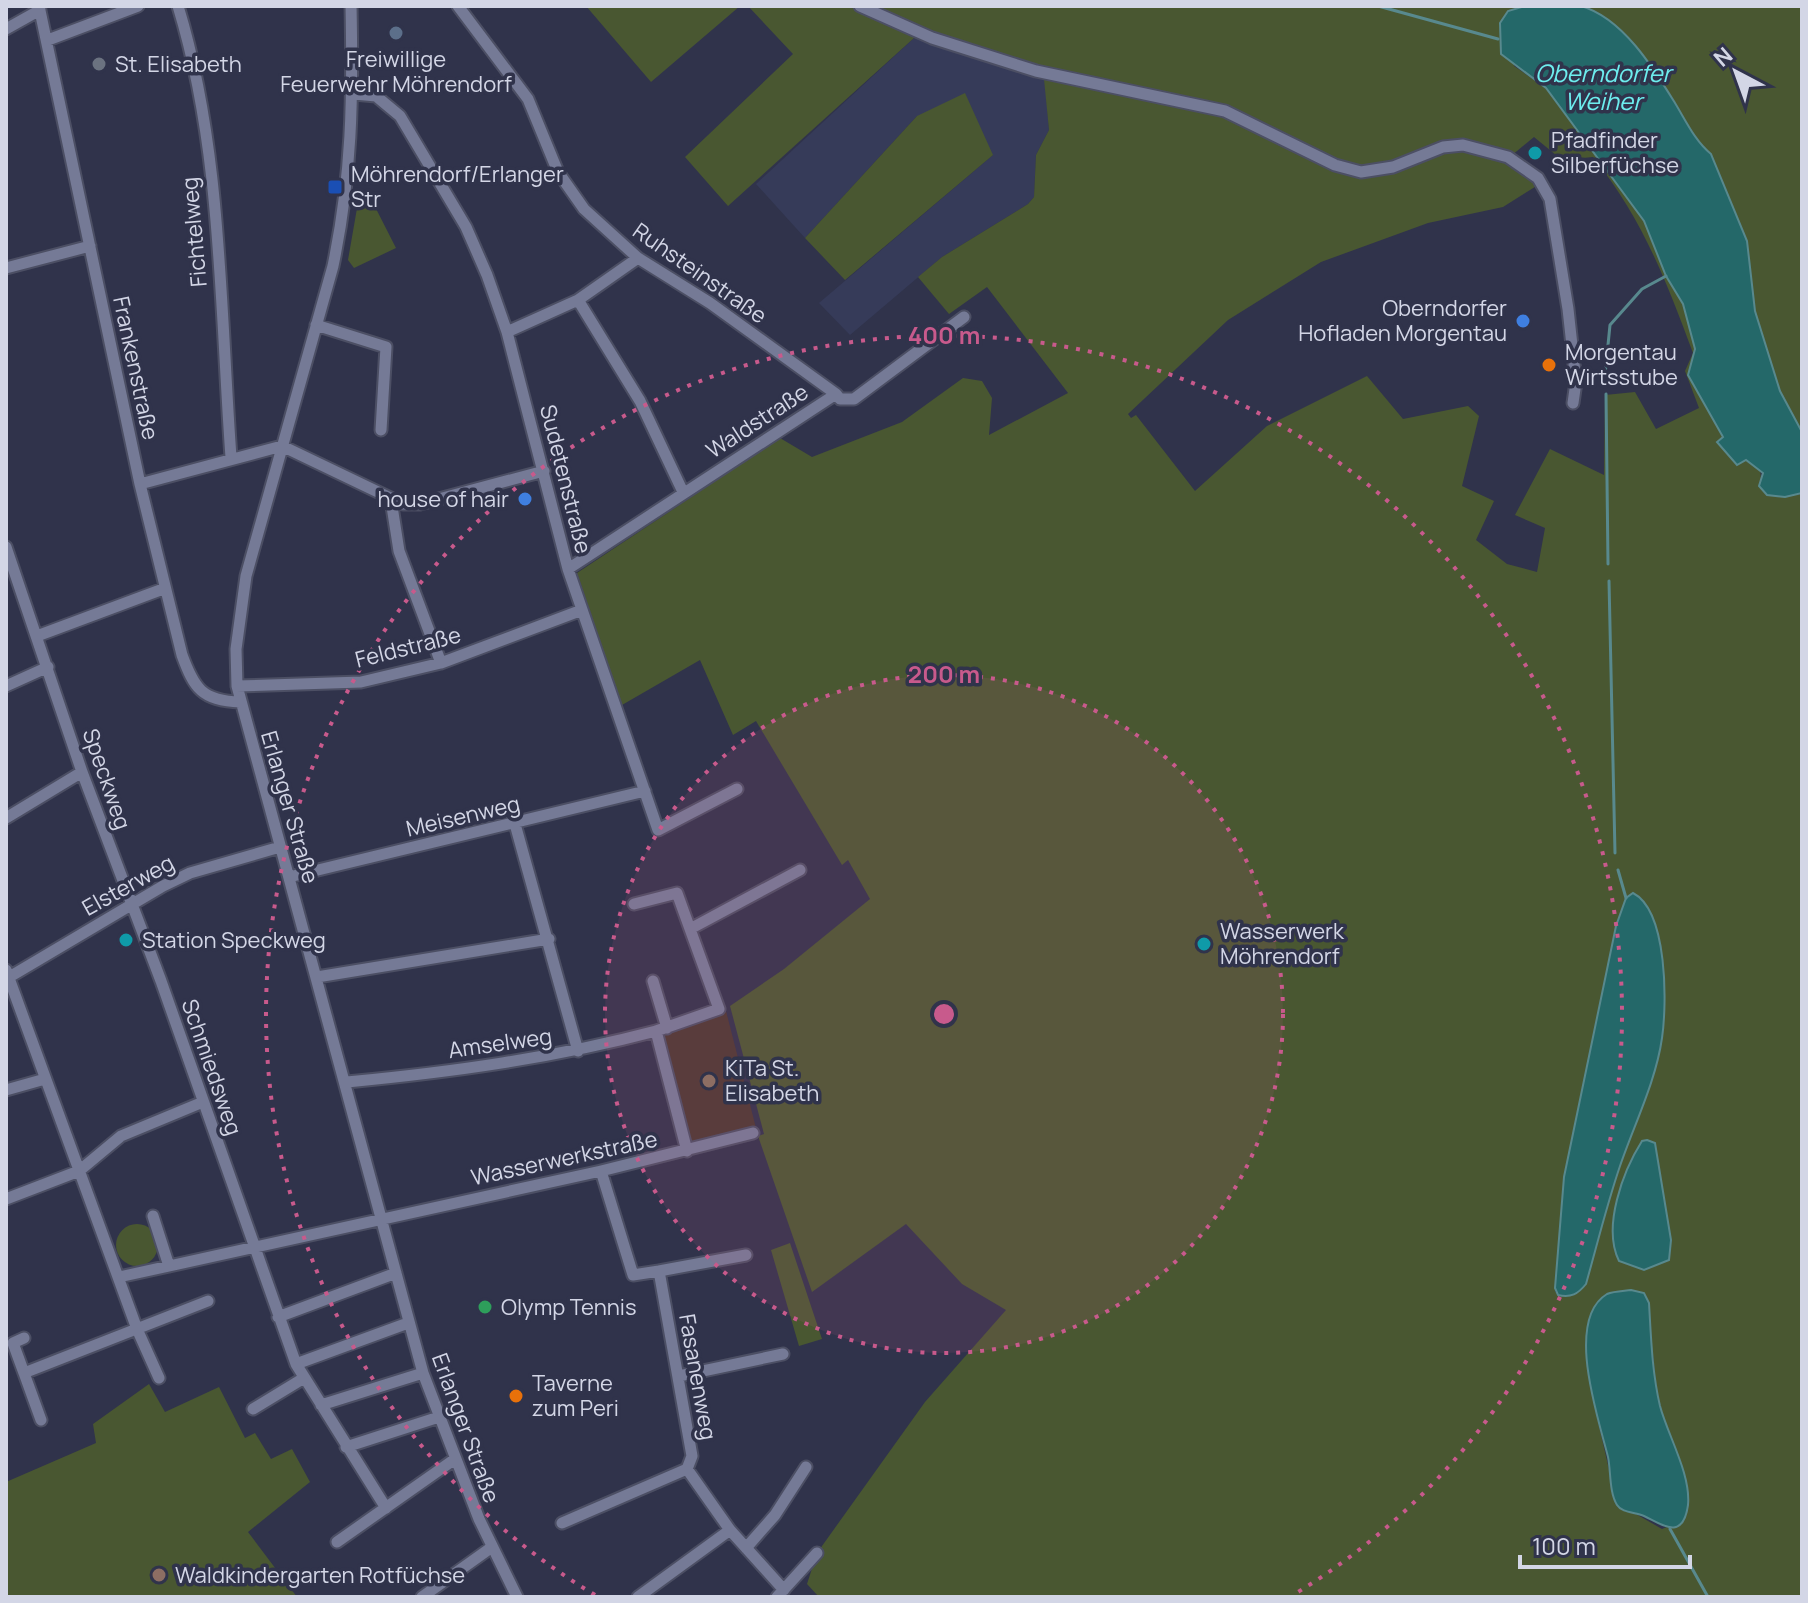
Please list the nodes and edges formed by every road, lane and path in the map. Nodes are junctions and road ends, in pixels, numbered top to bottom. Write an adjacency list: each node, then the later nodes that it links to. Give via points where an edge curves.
1 (138, 6): 8 (street)
2 (178, 6): 21 (street, Fichtelweg, via 195,63 212,193)
3 (351, 6): 9 (street, Erlanger Straße)
4 (458, 6): 11 (street, Ruhsteinstraße, via 528,99 570,191)
5 (860, 6): 18 (street, via 932,38 1055,75 1225,111 1335,165 1361,172 1393,167 1443,147 1463,145 1508,157 1538,178 1550,199 1568,309 1576,382)
6 (39, 8): 7 (street); 8 (street, Frankenstraße)
7 (6, 29)
8 (48, 40): 10 (street, Frankenstraße)
9 (354, 94): 15 (street, Erlanger Straße, via 343,215); 16 (street, Sudetenstraße, via 376,96 400,116 466,227)
10 (90, 246): 12 (street); 23 (street, Frankenstraße)
11 (638, 258): 13 (street); 17 (street, Ruhsteinstraße)
12 (6, 268)
13 (578, 300): 16 (street); 24 (street, via 640,401)
14 (964, 317): 17 (street, Waldstraße, via 854,399)
15 (316, 325): 19 (street, via 386,347); 20 (street, Erlanger Straße)
16 (507, 332): 22 (street, Sudetenstraße)
17 (836, 394): 24 (street, Waldstraße)
18 (1573, 403)
19 (381, 430)
20 (282, 446): 21 (street); 25 (street); 35 (street, Erlanger Straße, via 240,603)
21 (231, 457): 23 (street)
22 (544, 471): 25 (street, via 420,504); 27 (street, Sudetenstraße)
23 (140, 484): 29 (street, Frankenstraße)
24 (683, 492): 27 (street, Waldstraße)
25 (391, 500): 32 (street, via 399,551)
26 (6, 547): 28 (street, Speckweg)
27 (568, 569): 30 (street, Sudetenstraße)
28 (10, 573): 31 (street, Speckweg)
29 (163, 589): 31 (street); 36 (street, Frankenstraße, via 191,679 206,696)
30 (582, 610): 32 (street, Feldstraße); 39 (street, Sudetenstraße)
31 (37, 636): 33 (street, Speckweg)
32 (441, 663): 35 (street, Feldstraße, via 361,682)
33 (48, 667): 34 (street); 37 (street, Speckweg)
34 (6, 686)
35 (237, 686): 36 (street, Erlanger Straße)
36 (240, 702): 42 (street, Erlanger Straße)
37 (82, 772): 40 (street); 45 (street, Speckweg)
38 (737, 789): 39 (street, Sudetenstraße, via 658,830)
39 (645, 791): 41 (street, Meisenweg)
40 (6, 818)
41 (515, 824): 44 (street, Meisenweg); 48 (street)
42 (280, 847): 44 (street, Erlanger Straße); 45 (street, Elsterweg, via 190,873)
43 (800, 870): 47 (street)
44 (289, 877): 50 (street, Erlanger Straße)
45 (130, 904): 49 (street, Elsterweg); 57 (street, Schmiedsweg)
46 (634, 904): 47 (street, Amselweg, via 677,893)
47 (690, 929): 52 (street, Amselweg, via 719,1009)
48 (549, 939): 50 (street); 53 (street)
49 (7, 976): 54 (street)
50 (317, 977): 55 (street, Erlanger Straße)
51 (653, 981): 52 (street)
52 (662, 1030): 53 (street, Amselweg); 59 (street)
53 (578, 1051): 55 (street, Amselweg)
54 (45, 1079): 56 (street); 60 (street)
55 (347, 1082): 64 (street, Erlanger Straße)
56 (6, 1090)
57 (203, 1102): 60 (street, via 121,1136); 65 (street, Schmiedsweg)
58 (753, 1133): 59 (street, Wasserwerkstraße)
59 (687, 1151): 61 (street, Wasserwerkstraße)
60 (79, 1171): 62 (street); 70 (street)
61 (601, 1171): 64 (street, Wasserwerkstraße); 68 (street, via 633,1275)
62 (6, 1199)
63 (153, 1216): 67 (street)
64 (383, 1220): 65 (street, Wasserwerkstraße); 69 (street, Erlanger Straße)
65 (253, 1246): 67 (street, Wasserwerkstraße); 72 (street, Schmiedsweg)
66 (746, 1255): 68 (street)
67 (169, 1266): 70 (street, Wasserwerkstraße)
68 (659, 1271): 80 (street, Fasanenweg)
69 (396, 1273): 72 (street); 73 (street, Erlanger Straße)
70 (119, 1277): 74 (street)
71 (208, 1301): 74 (street)
72 (278, 1317): 77 (street, Schmiedsweg)
73 (408, 1323): 77 (street); 79 (street, Erlanger Straße)
74 (137, 1329): 78 (street); 81 (street)
75 (24, 1338): 78 (street, via 13,1343)
76 (783, 1354): 80 (street)
77 (296, 1364): 82 (street, Schmiedsweg)
78 (24, 1373): 86 (street)
79 (423, 1373): 83 (street); 85 (street, Erlanger Straße)
80 (679, 1376): 90 (street, Fasanenweg, via 692,1456)
81 (159, 1378)
82 (304, 1378): 83 (street, Schmiedsweg); 84 (street)
83 (321, 1405): 87 (street, Schmiedsweg)
84 (253, 1409)
85 (439, 1417): 87 (street); 88 (street, Erlanger Straße)
86 (41, 1420)
87 (346, 1447): 91 (street, Schmiedsweg)
88 (455, 1459): 91 (street); 95 (street, Erlanger Straße)
89 (806, 1467): 96 (street)
90 (687, 1469): 92 (street); 93 (street, Fasanenweg)
91 (386, 1508): 94 (street)
92 (562, 1523)
93 (730, 1530): 96 (street, Fasanenweg); 101 (street)
94 (337, 1542)
95 (492, 1547): 99 (street); 100 (street, Erlanger Straße)
96 (746, 1548): 98 (street, Fasanenweg)
97 (817, 1553): 98 (street)
98 (780, 1593)
99 (422, 1597)
100 (517, 1597)
101 (638, 1597)

